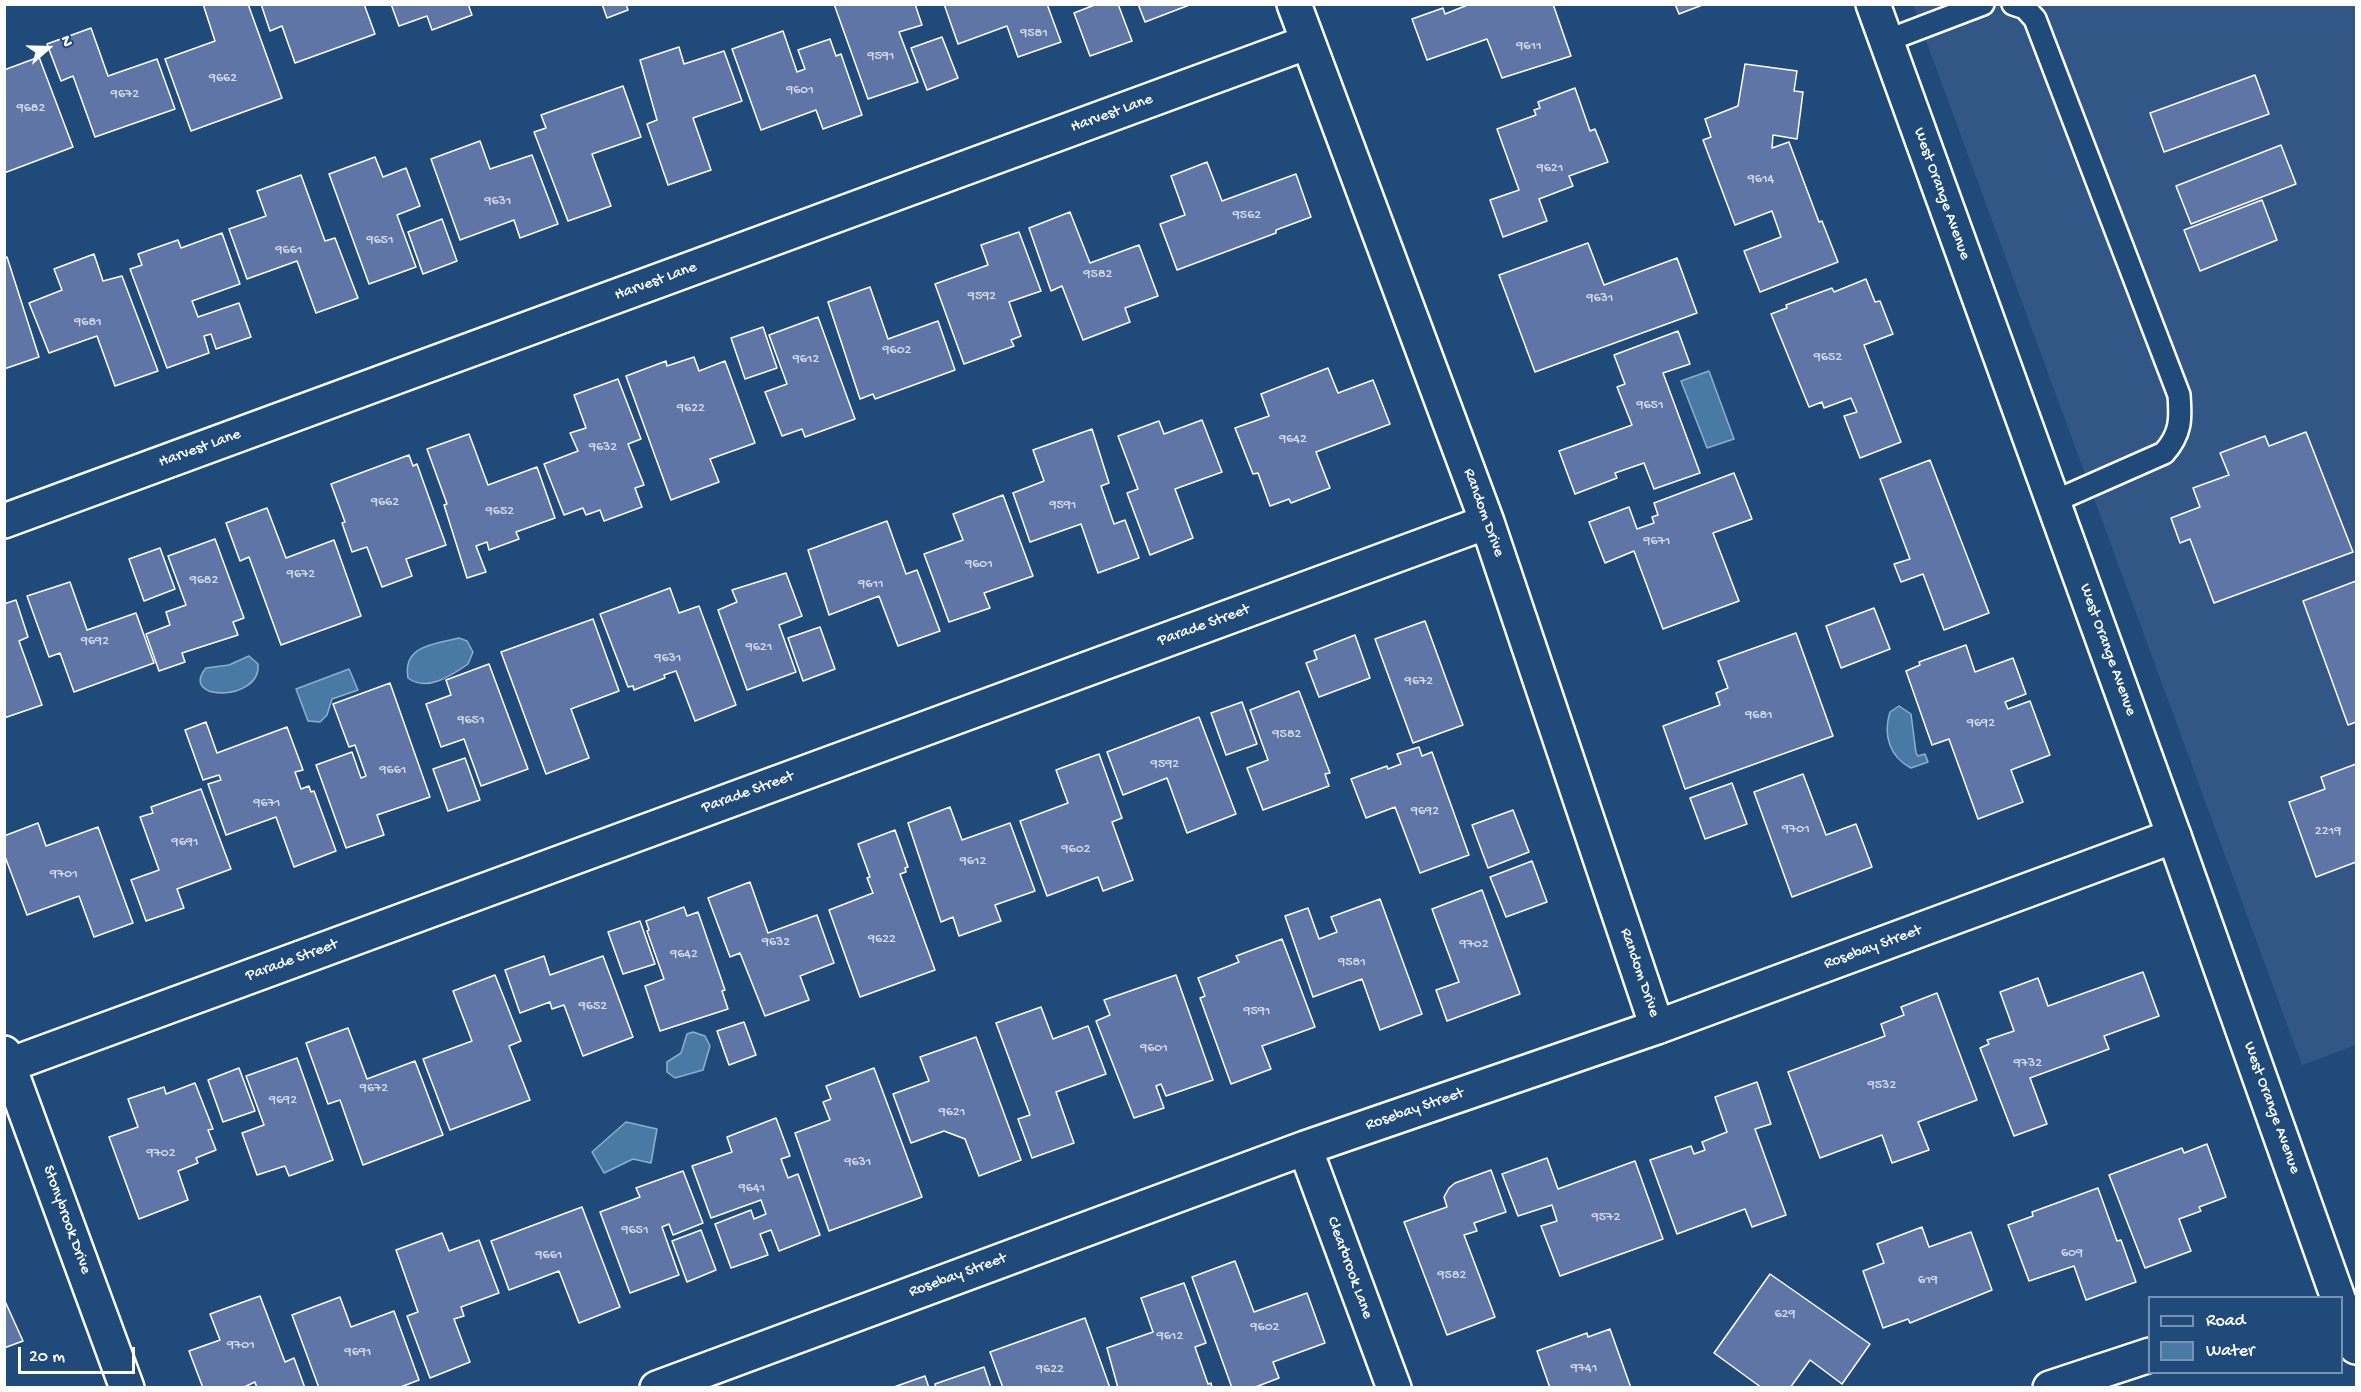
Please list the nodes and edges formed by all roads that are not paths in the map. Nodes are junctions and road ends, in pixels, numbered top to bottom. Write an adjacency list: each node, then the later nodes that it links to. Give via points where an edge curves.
1 (1294, 4): 6 (street, Random Drive)
2 (1872, 4): 5 (street, West Orange Avenue)
3 (1983, 4): 5 (lane)
4 (2013, 4): 7 (lane, via 2025,8 2035,19 2179,395 2181,423 2175,441 2164,453)
5 (1886, 41): 7 (street, West Orange Avenue)
6 (1308, 42): 8 (street, Harvest Lane); 9 (street, Random Drive)
7 (2053, 502): 10 (street, West Orange Avenue)
8 (4, 521)
9 (1487, 522): 11 (street, Random Drive); 12 (street, Parade Street)
10 (2175, 836): 11 (street, Rosebay Street); 14 (street, West Orange Avenue)
11 (1657, 1027): 13 (street, Rosebay Street)
12 (7, 1059): 18 (street, Stonybrook Drive)
13 (1305, 1148): 19 (street, Rosebay Street); 20 (street, Clearbrook Lane)
14 (2339, 1296)
15 (2343, 1308): 16 (street, West Orange Avenue)
16 (2356, 1347)
17 (2148, 1355): 21 (street)
18 (127, 1388)
19 (657, 1388)
20 (1394, 1388)
21 (2050, 1388)

